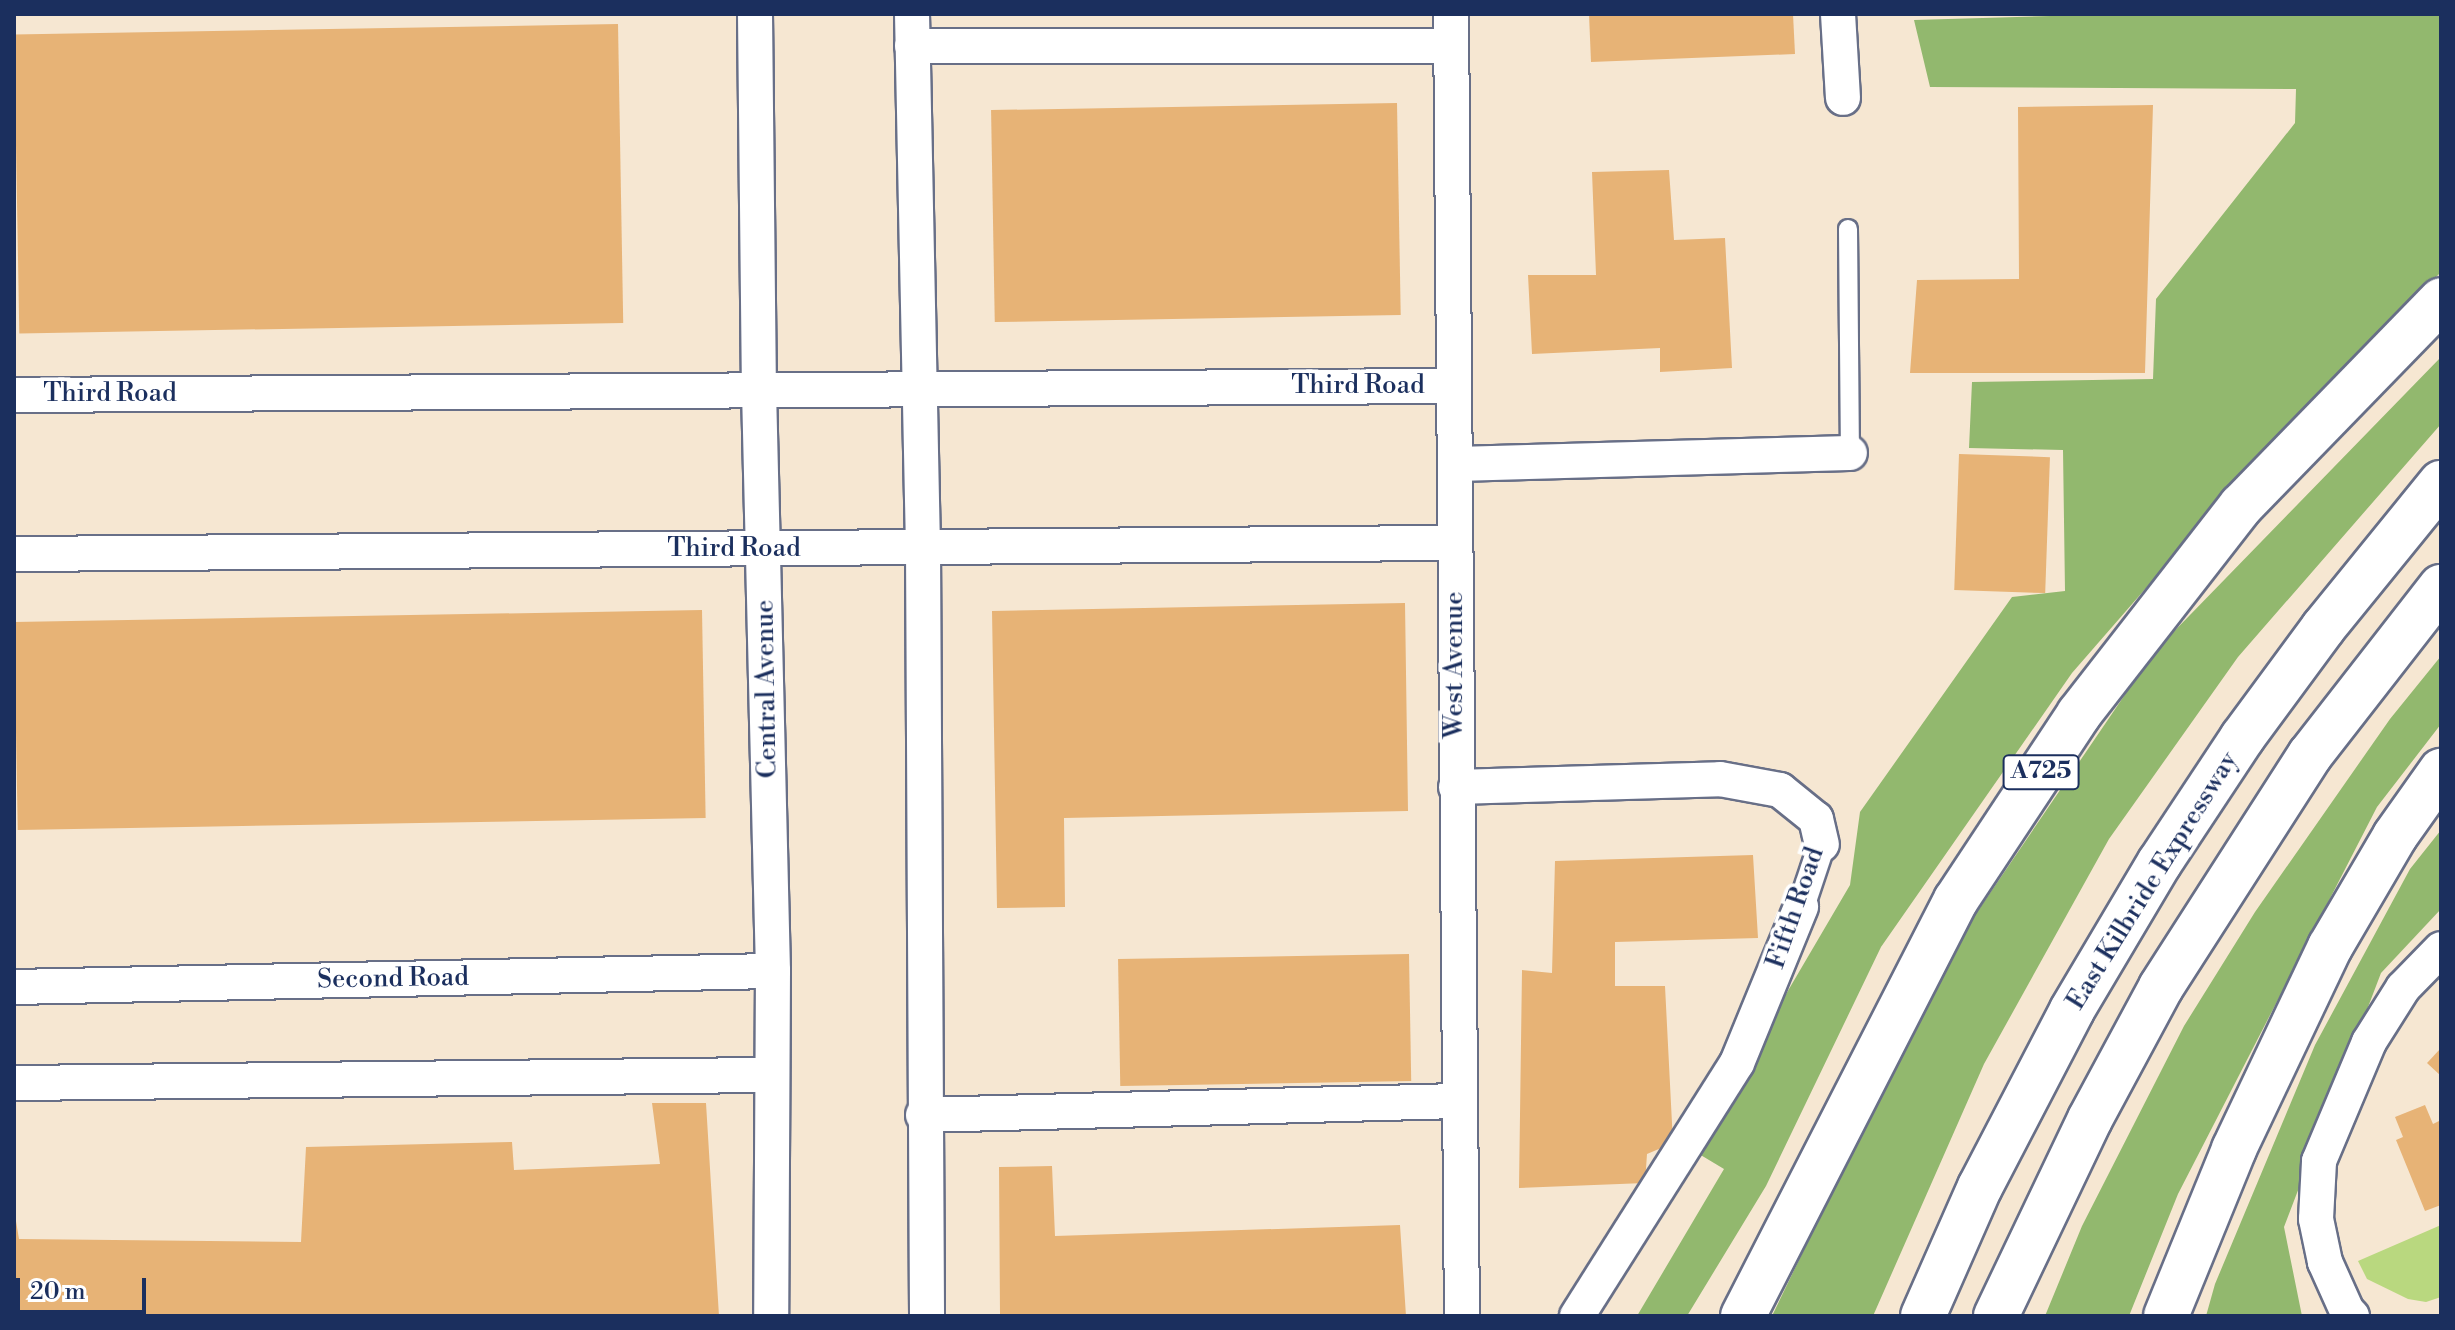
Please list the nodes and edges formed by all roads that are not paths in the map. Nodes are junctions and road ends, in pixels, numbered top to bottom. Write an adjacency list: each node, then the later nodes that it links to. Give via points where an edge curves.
1 (755, 14): 10 (street, Central Avenue)
2 (1838, 14): 5 (street)
3 (912, 30): 4 (street); 9 (street)
4 (1451, 30): 8 (street, West Avenue)
5 (1843, 98)
6 (1848, 229): 12 (lane)
7 (2441, 300): 35 (highway, A725, via 2241,506 2079,714 1956,900)
8 (1454, 386): 9 (street, Third Road); 13 (street, West Avenue)
9 (920, 388): 10 (street, Third Road); 16 (street)
10 (759, 390): 11 (street, Third Road); 17 (street, Central Avenue)
11 (14, 395)
12 (1850, 453): 13 (street)
13 (1456, 464): 15 (street, West Avenue)
14 (2441, 483): 36 (highway, East Kilbride Expressway, via 2323,628 2160,862 2072,1010 1994,1160)
15 (1455, 543): 16 (street, Third Road); 21 (street, West Avenue)
16 (923, 548): 17 (street, Third Road); 30 (street)
17 (764, 549): 18 (street, Third Road); 25 (street, Central Avenue)
18 (14, 554)
19 (2441, 587): 37 (highway, via 2310,755 2168,975 2090,1119)
20 (2441, 771): 38 (highway, via 2395,836 2330,947 2234,1149)
21 (1456, 787): 22 (street, Fifth Road, via 1720,779 1780,790 1816,819); 29 (street, West Avenue)
22 (1822, 844): 23 (street, Fifth Road)
23 (1801, 907): 34 (street, Fifth Road, via 1737,1063)
24 (2441, 949): 39 (street, via 2403,988 2369,1042 2319,1161 2316,1219 2325,1262)
25 (773, 971): 26 (street, Second Road); 27 (street, Central Avenue)
26 (14, 987)
27 (770, 1075): 28 (street); 31 (street, Central Avenue)
28 (14, 1083)
29 (1458, 1101): 30 (street); 33 (street, West Avenue)
30 (923, 1115): 32 (street)
31 (771, 1316)
32 (927, 1316)
33 (1462, 1316)
34 (1577, 1316)
35 (1743, 1316)
36 (1923, 1316)
37 (1996, 1316)
38 (2166, 1316)
39 (2352, 1316)

